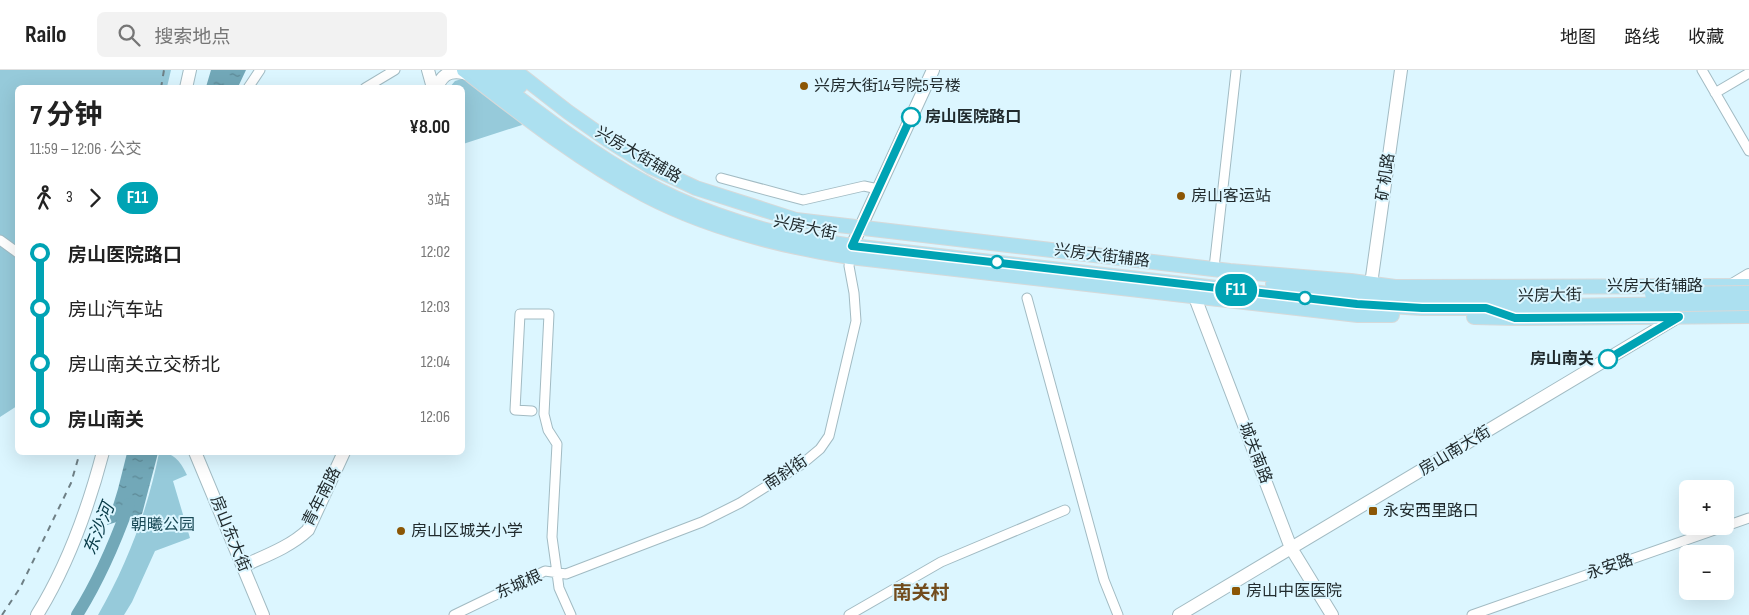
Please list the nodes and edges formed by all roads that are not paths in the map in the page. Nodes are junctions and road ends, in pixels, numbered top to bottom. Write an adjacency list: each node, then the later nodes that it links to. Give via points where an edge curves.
1 (190, 70): 13 (main road)
2 (260, 70): 14 (street)
3 (395, 70): 15 (street)
4 (428, 70): 16 (main road)
5 (499, 70): 27 (main road, 兴房大街, via 602,148 649,175)
6 (514, 70): 25 (main road, 兴房大街辅路, via 568,112 651,167 696,188)
7 (933, 70): 23 (main road)
8 (1401, 70): 37 (main road, 矿机路)
9 (1702, 70): 18 (street)
10 (1236, 71): 34 (street)
11 (473, 72): 17 (main road, via 452,71); 19 (main road, 兴房大街); 20 (main road, 兴房大街)
12 (1749, 73): 18 (street)
13 (187, 85)
14 (250, 85)
15 (370, 85)
16 (434, 85)
17 (437, 85)
18 (1715, 93): 21 (street)
19 (541, 129): 20 (main road); 26 (main road, 兴房大街, via 588,162 644,194)
20 (582, 144): 24 (main road, 兴房大街, via 643,182)
21 (1749, 151)
22 (721, 178): 23 (street, via 803,200 864,186)
23 (878, 189): 30 (main road)
24 (720, 215): 26 (main road); 27 (main road, 兴房大街)
25 (781, 215): 27 (main road); 30 (main road, 兴房大街辅路)
26 (694, 216): 31 (main road, 兴房大街)
27 (761, 223): 30 (main road, 兴房大街); 31 (main road)
28 (0, 240): 33 (street)
29 (954, 240): 30 (main road, 兴房大街辅路); 32 (main road); 34 (main road, 兴房大街辅路)
30 (854, 242): 31 (main road, 兴房大街, via 818,252); 32 (main road, 兴房大街); 42 (main road, 兴房大街); 61 (street, 南斜街, via 849,266 856,321 829,436 820,449 740,503 702,522 566,574)
31 (776, 243)
32 (966, 250): 41 (main road, 兴房大街)
33 (15, 251)
34 (1214, 268): 36 (main road, 兴房大街辅路)
35 (1749, 275): 38 (main road, 房山南大街)
36 (1280, 276): 37 (main road, 兴房大街辅路); 41 (main road)
37 (1371, 284): 40 (main road, 兴房大街辅路)
38 (1731, 286): 39 (main road); 40 (main road, 兴房大街辅路); 50 (main road, 房山南大街)
39 (1749, 286)
40 (1395, 287): 43 (main road)
41 (1301, 288): 43 (main road, 兴房大街)
42 (1193, 291): 48 (main road, 兴房大街, via 1422,308); 51 (main road, 兴房大街, via 1358,315); 59 (main road, 城关南路)
43 (1352, 293): 46 (main road, 兴房大街)
44 (1749, 293): 46 (main road, 兴房大街, bridge)
45 (1027, 298): 68 (street, via 1104,580)
46 (1564, 301): 47 (main road, 兴房大街, bridge); 48 (main road, 兴房大街)
47 (1749, 303)
48 (1486, 308): 51 (main road, 兴房大街)
49 (1749, 316): 50 (main road, 兴房大街)
50 (1679, 317): 51 (main road, 兴房大街); 59 (main road, 房山南大街)
51 (1515, 318)
52 (532, 410): 61 (street, via 515,410 520,314 549,314 544,414 548,430 557,444 552,537)
53 (101, 455): 62 (main road, via 89,503 74,542)
54 (197, 455): 60 (main road, 房山东大街)
55 (206, 455): 60 (main road, 房山东大街)
56 (343, 455): 60 (main road, 青年南路, via 308,530 293,542)
57 (1064, 510): 67 (street, via 941,562)
58 (1749, 518): 71 (street, 永安路)
59 (1291, 548): 69 (main road, 房山南大街); 70 (main road, 城关南路)
60 (247, 565): 63 (main road, 房山东大街); 64 (main road, 房山东大街)
61 (557, 573): 65 (street, 东城根, via 545,572); 66 (street, via 559,588)
62 (37, 615)
63 (263, 615)
64 (272, 615)
65 (454, 615)
66 (571, 615)
67 (849, 615)
68 (1118, 615)
69 (1179, 615)
70 (1332, 615)
71 (1472, 615)

